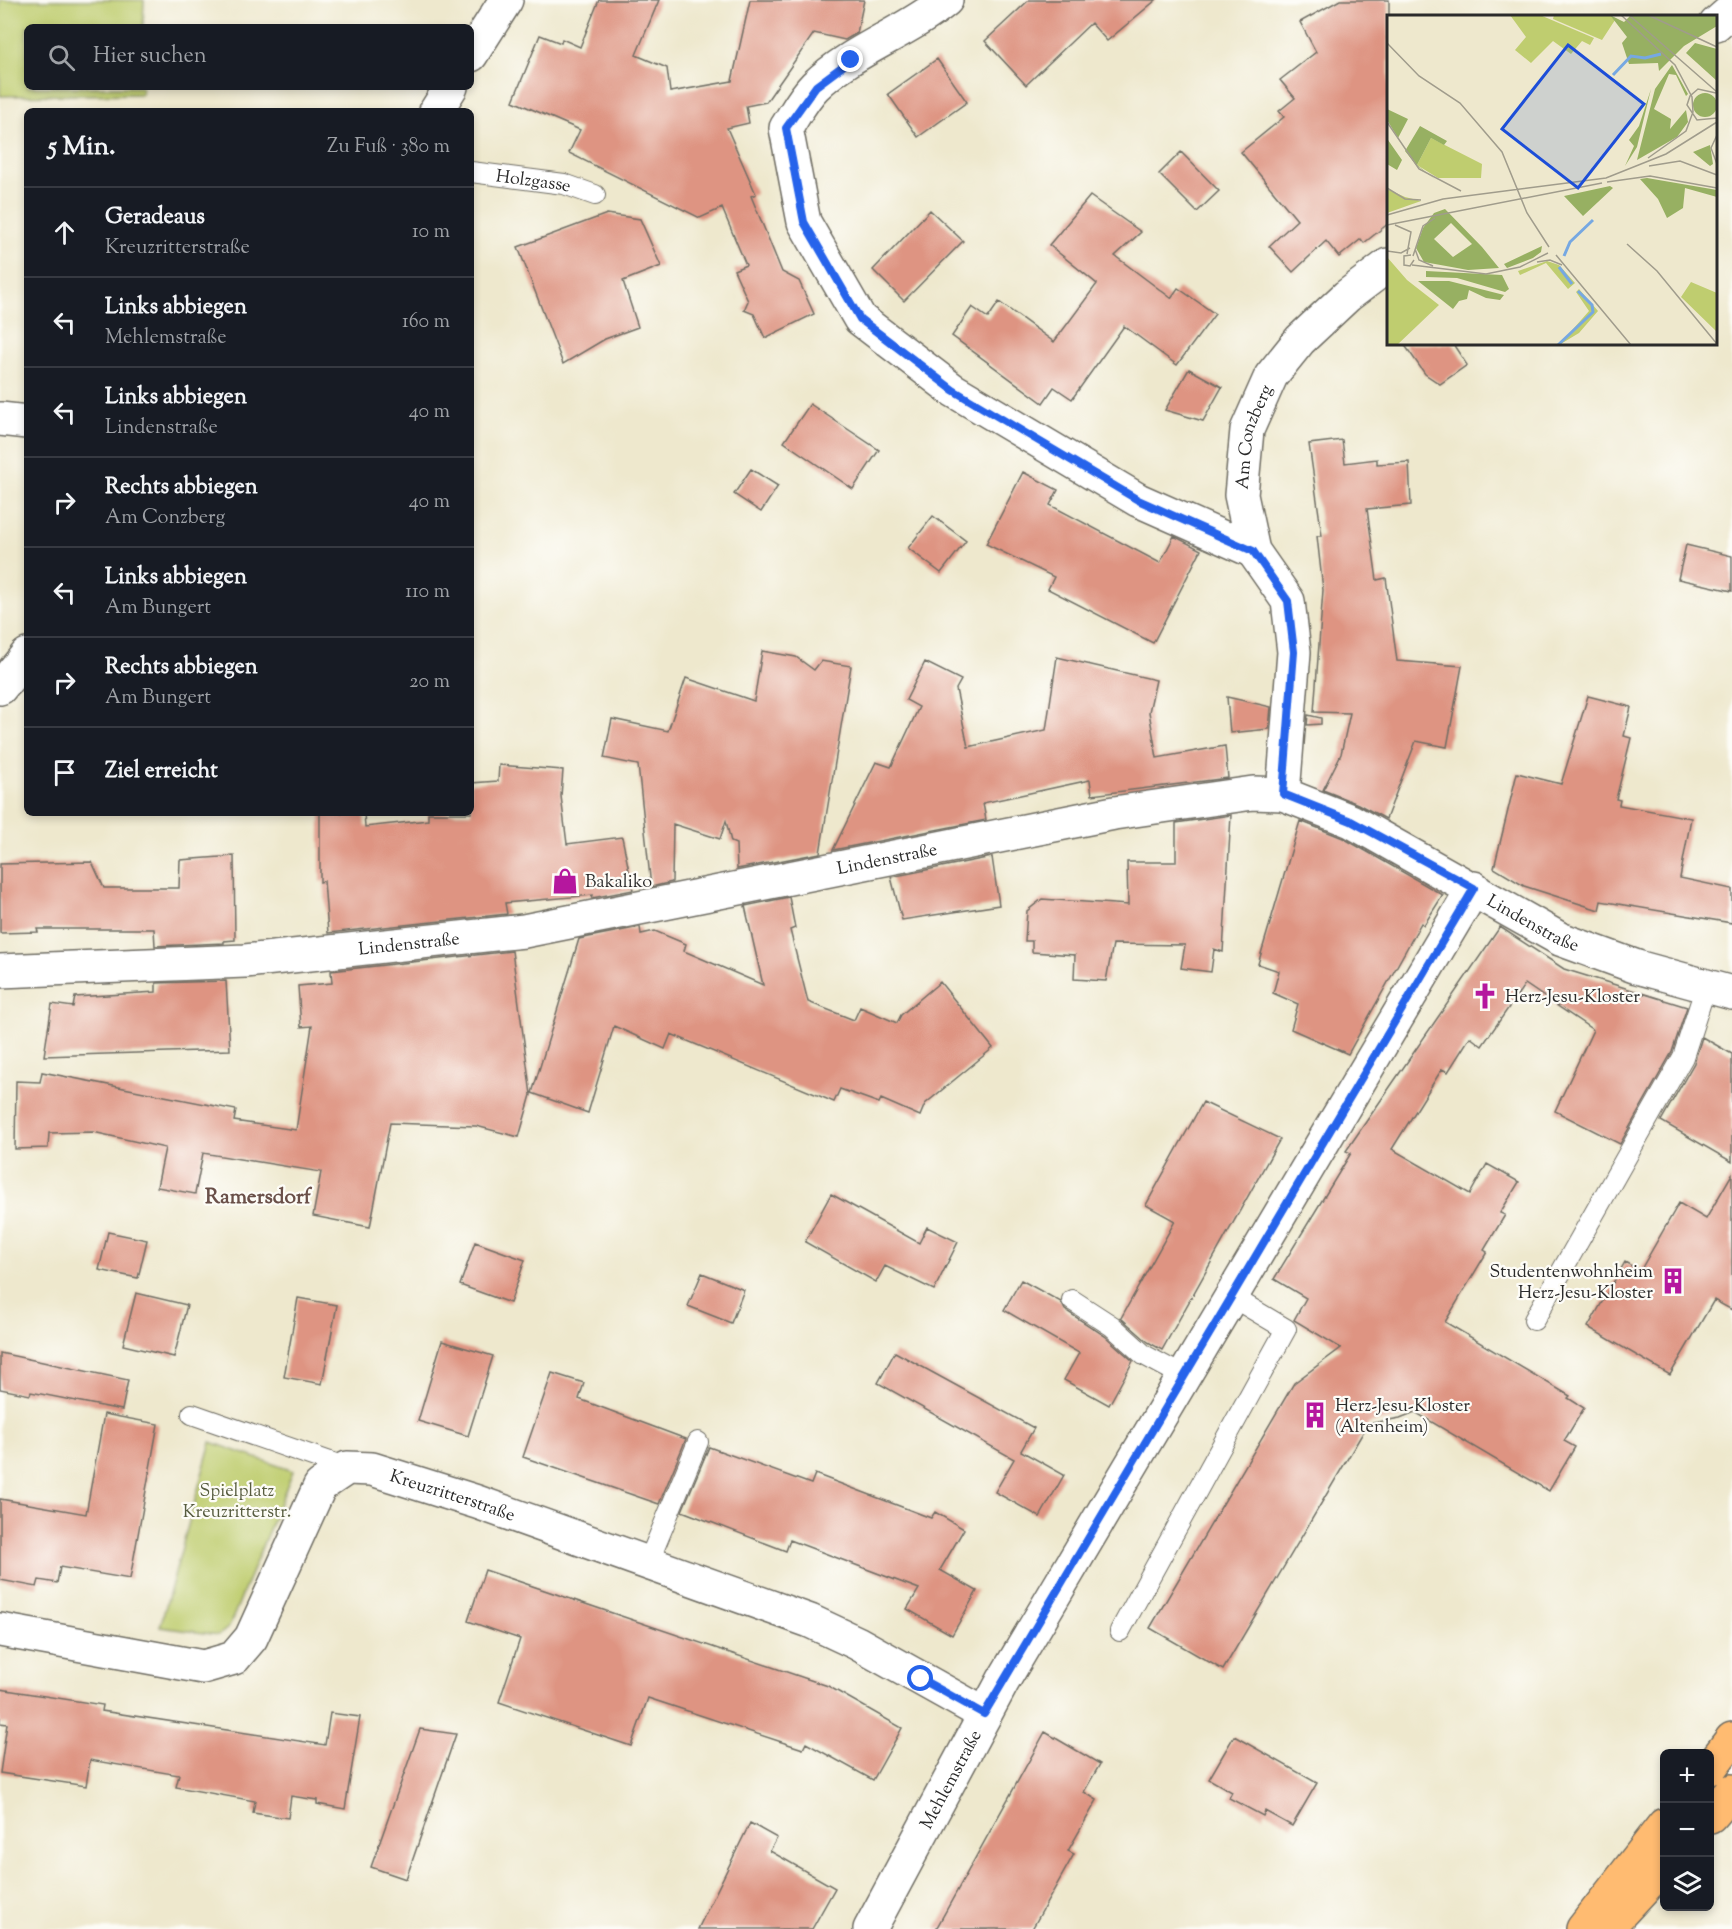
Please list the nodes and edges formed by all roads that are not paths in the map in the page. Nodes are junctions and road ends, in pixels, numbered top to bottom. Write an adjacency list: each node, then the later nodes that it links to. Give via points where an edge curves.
1 (506, 0): 5 (street)
2 (946, 0): 13 (street, via 816,86 786,128 804,222 860,319 953,390 1138,500)
3 (1732, 10): 4 (street)
4 (1717, 23)
5 (474, 51)
6 (449, 90): 7 (street)
7 (438, 108)
8 (474, 172): 9 (lane, Holzgasse, via 564,184)
9 (595, 195)
10 (1387, 266): 13 (street, Am Conzberg, via 1347,296 1300,340 1271,375 1247,430 1241,495)
11 (0, 419): 12 (street)
12 (24, 422)
13 (1253, 551): 16 (street, Am Conzberg, via 1288,601 1294,652)
14 (24, 659): 15 (street)
15 (0, 688)
16 (1283, 794): 17 (street, Lindenstraße, via 1351,821); 18 (street, Lindenstraße, via 1252,793 1114,813 524,931 245,961)
17 (1474, 888): 19 (street, Lindenstraße, via 1560,939 1637,967); 20 (street, Mehlemstraße)
18 (0, 971)
19 (1719, 990): 22 (lane)
20 (1232, 1297): 23 (street, Mehlemstraße); 29 (lane, via 1286,1329)
21 (1072, 1300): 23 (lane, via 1112,1326 1144,1355)
22 (1534, 1320)
23 (1185, 1377): 30 (street, Mehlemstraße)
24 (192, 1414): 26 (lane)
25 (698, 1442): 27 (lane)
26 (346, 1468): 27 (street, Kreuzritterstraße, via 372,1468); 28 (street, via 320,1486 250,1638 234,1658 203,1667)
27 (648, 1563): 30 (street, Kreuzritterstraße, via 810,1621)
28 (0, 1630)
29 (1120, 1631)
30 (984, 1714): 37 (street, Mehlemstraße)
31 (1732, 1739): 32 (highway)
32 (1714, 1763)
33 (1732, 1791): 34 (highway)
34 (1714, 1811)
35 (1660, 1831): 38 (highway)
36 (1660, 1871): 39 (highway)
37 (870, 1929)
38 (1583, 1929)
39 (1605, 1929)

